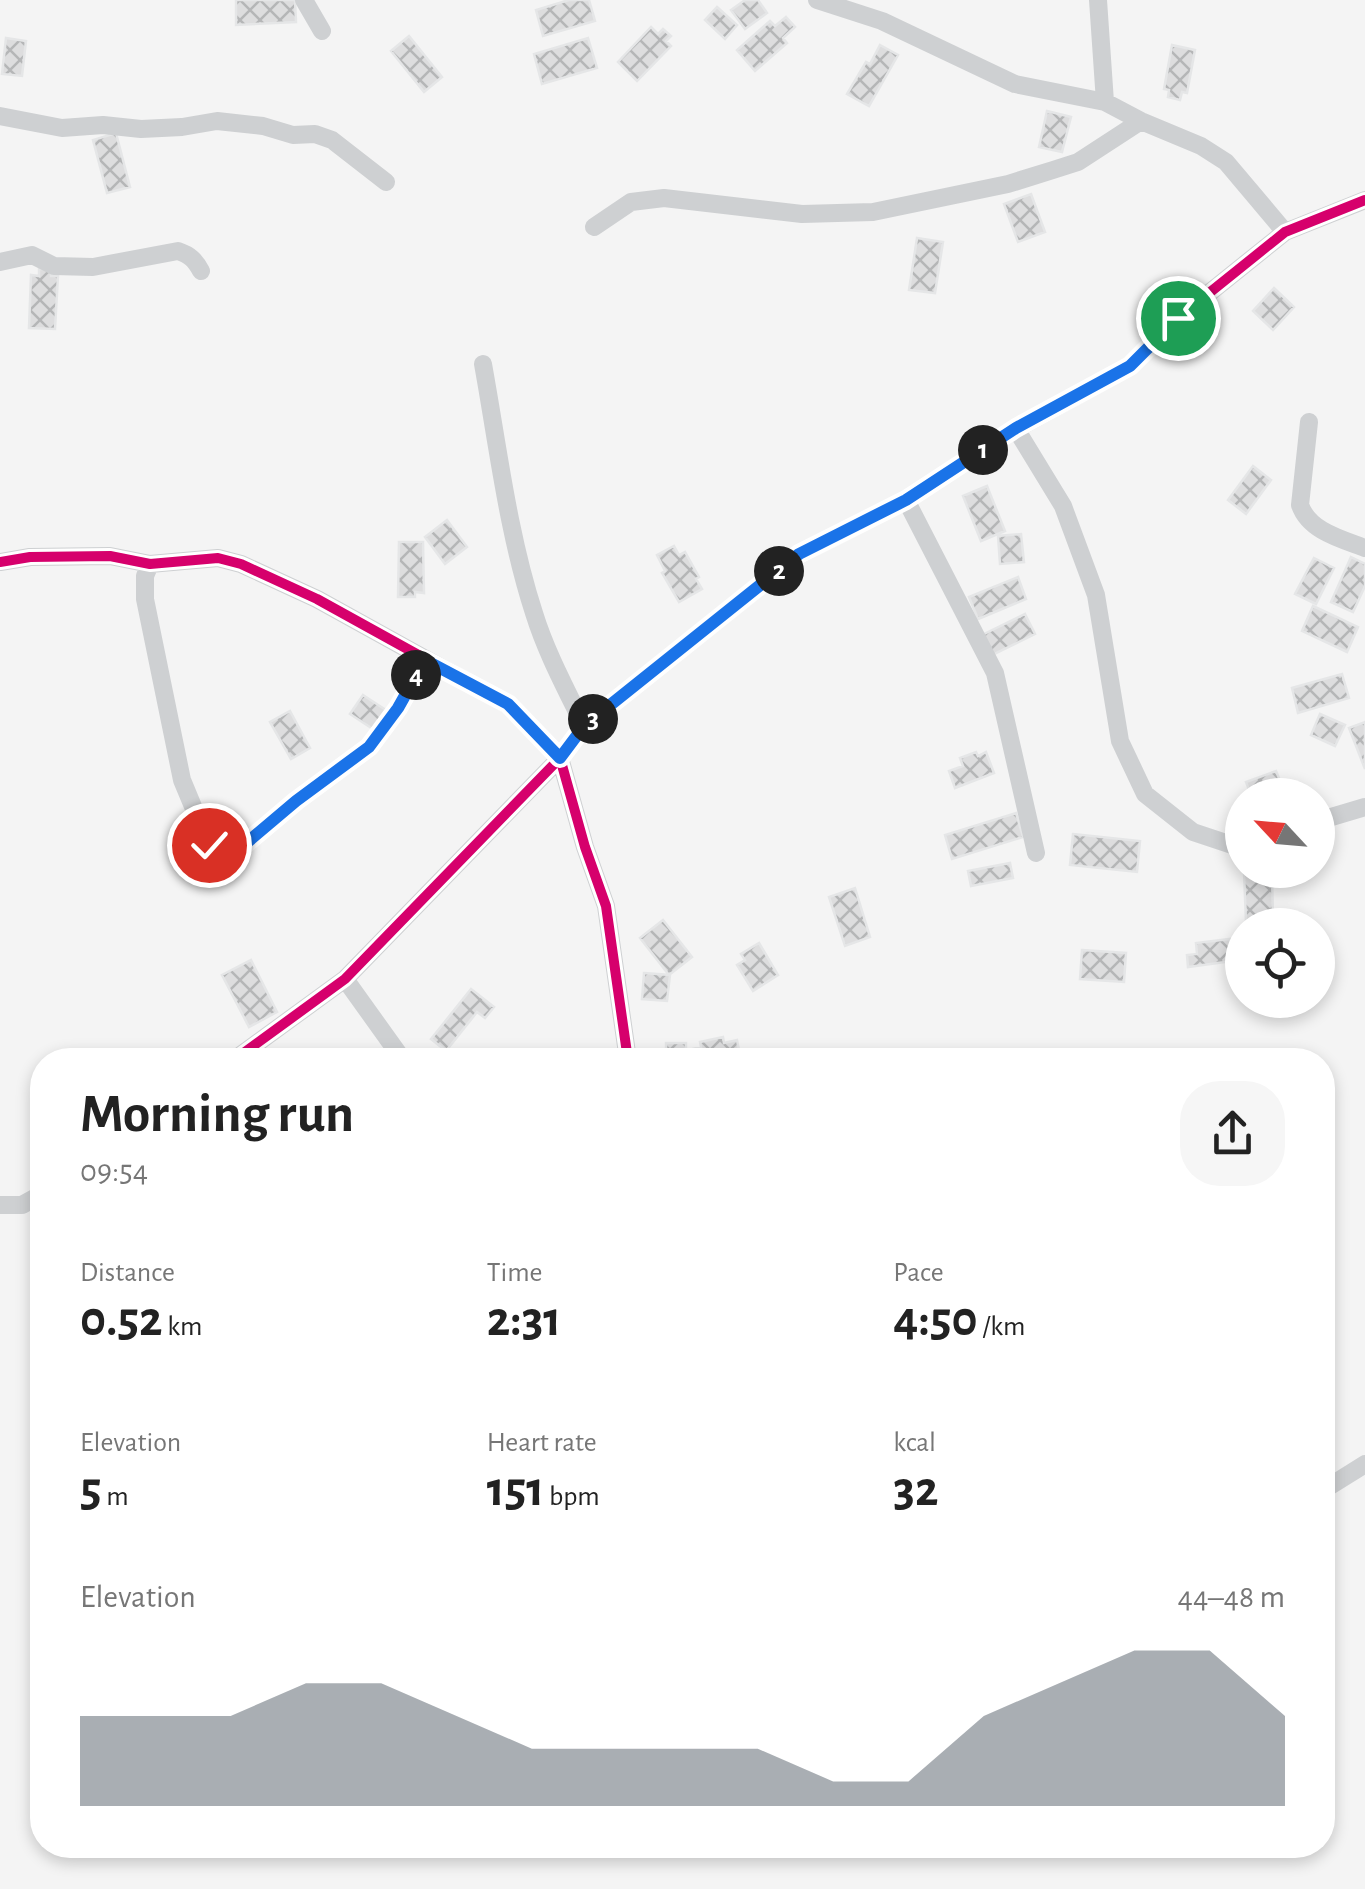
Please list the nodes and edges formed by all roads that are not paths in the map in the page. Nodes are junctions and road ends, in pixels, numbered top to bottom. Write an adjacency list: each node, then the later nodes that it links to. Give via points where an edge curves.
1 (304, 0): 4 (street)
2 (818, 0): 5 (street, via 882,21 1015,84)
3 (1098, 0): 5 (street)
4 (322, 32)
5 (1105, 102): 7 (street)
6 (0, 116): 8 (street, via 62,128 182,127 218,120 316,134)
7 (1141, 121): 10 (street, via 1078,162 927,202 802,214 664,198 631,202); 11 (street, via 1226,162)
8 (386, 182)
9 (1365, 200): 11 (street)
10 (594, 227)
11 (1285, 232): 16 (street, via 1130,366)
12 (0, 262): 13 (street, via 32,255 54,266 93,267 178,252)
13 (201, 271)
14 (483, 364): 22 (street, via 534,615)
15 (1309, 422): 18 (street, via 1304,517)
16 (1016, 428): 17 (street); 26 (street, via 1063,506 1096,595 1120,741 1145,794 1194,832)
17 (906, 500): 22 (street, via 799,554); 27 (street, via 995,673)
18 (1365, 548)
19 (0, 562): 20 (street, via 110,556)
20 (150, 564): 21 (street, via 218,558 242,564); 21 (street, via 145,600 182,780 209,845 221,854 238,850 369,747)
21 (425, 660): 23 (street, via 508,704)
22 (584, 726): 23 (street)
23 (560, 758): 28 (street); 31 (street, via 606,906)
24 (1365, 807): 25 (street)
25 (1335, 816)
26 (1225, 843)
27 (1036, 853)
28 (344, 979): 29 (street); 30 (street)
29 (250, 1048)
30 (394, 1048)
31 (626, 1048)
32 (30, 1201): 33 (street)
33 (0, 1206)
34 (1365, 1464): 35 (street)
35 (1335, 1483)

